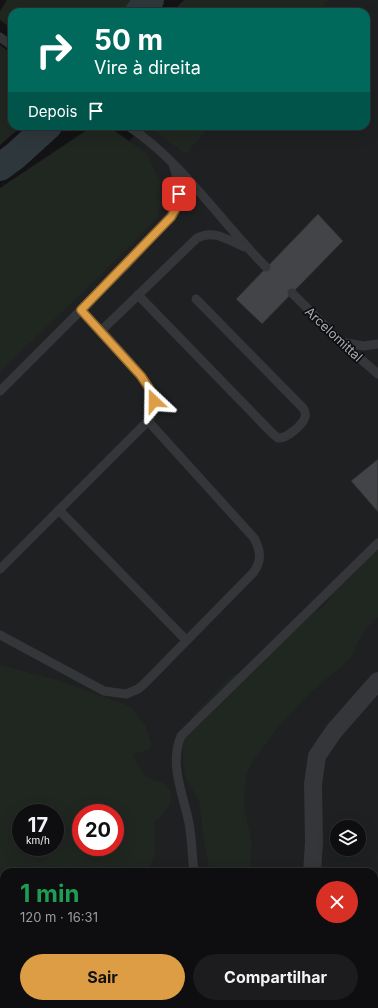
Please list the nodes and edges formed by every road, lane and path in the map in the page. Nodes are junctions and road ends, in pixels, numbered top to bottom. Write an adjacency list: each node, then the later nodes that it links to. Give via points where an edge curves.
1 (134, 130): 2 (lane)
2 (173, 164): 3 (lane); 8 (lane, via 179,197 175,210 128,263)
3 (248, 250): 4 (lane); 6 (lane, via 216,235 202,235)
4 (266, 268)
5 (292, 294): 10 (lane, Arcelomittal)
6 (138, 295): 7 (lane, via 272,433 278,438 288,436 305,419 303,408); 9 (lane)
7 (196, 299)
8 (81, 310): 9 (lane); 13 (lane)
9 (101, 331): 14 (lane, via 149,388 154,406)
10 (340, 341): 11 (lane, via 364,346); 12 (lane, Arcelomittal)
11 (378, 344)
12 (378, 374)
13 (0, 391)
14 (148, 421): 15 (lane); 19 (lane, via 250,531 260,552 258,566 253,573)
15 (59, 510): 17 (lane); 19 (lane)
16 (378, 543): 21 (lane, via 181,736 176,748 176,764 189,824)
17 (0, 569)
18 (0, 635): 19 (lane, via 104,691 119,694 138,689)
19 (186, 640)
20 (378, 682): 22 (street, via 334,731 317,756 313,784)
21 (194, 868)
22 (312, 868)

